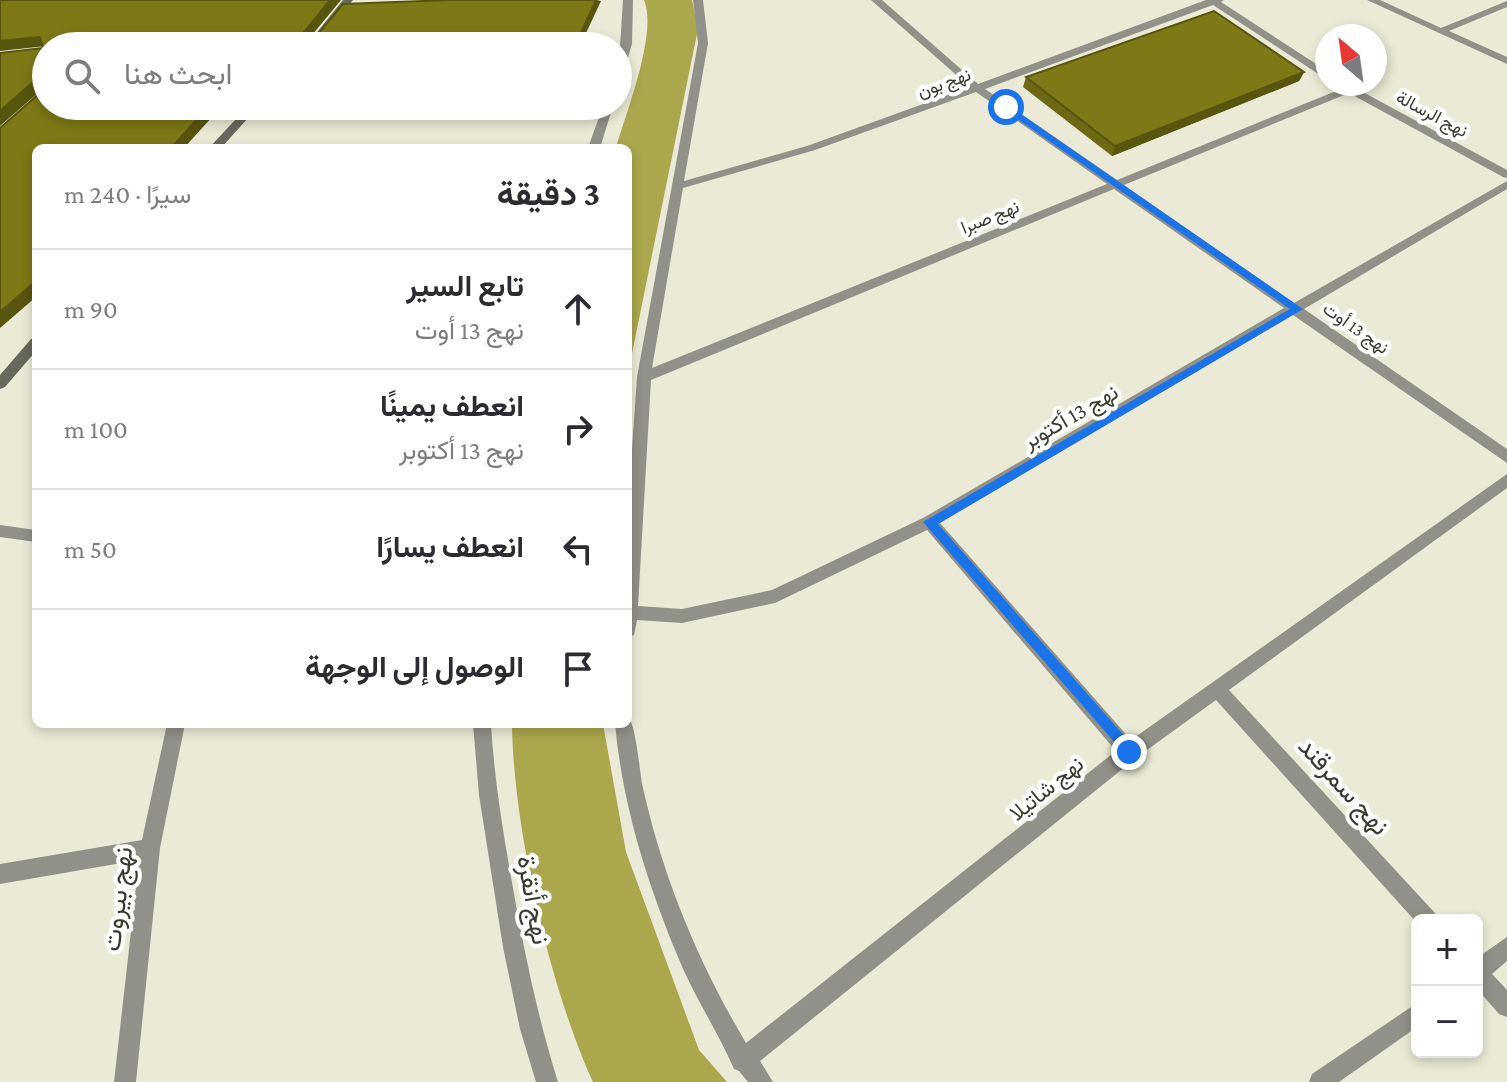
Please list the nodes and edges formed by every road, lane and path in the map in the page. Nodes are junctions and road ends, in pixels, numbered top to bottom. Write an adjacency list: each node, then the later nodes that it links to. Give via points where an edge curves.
1 (628, 0): 11 (street)
2 (698, 0): 24 (street, via 703,43)
3 (876, 0): 14 (street, نهج 13 أوت)
4 (1372, 0): 9 (street)
5 (1215, 1): 13 (street); 14 (street, نهج بون)
6 (346, 4): 8 (street); 10 (main road)
7 (1507, 4): 9 (street)
8 (359, 7)
9 (1442, 31): 12 (street)
10 (323, 32)
11 (627, 32)
12 (1507, 61)
13 (1315, 67)
14 (977, 88): 22 (street, نهج 13 أوت); 24 (street, نهج بون, via 811,148)
15 (1324, 96): 22 (street, نهج صبرا)
16 (1362, 96): 21 (street, نهج الرسالة)
17 (241, 120): 19 (main road)
18 (603, 120): 20 (street)
19 (219, 144)
20 (595, 144)
21 (1507, 175)
22 (1120, 184): 25 (street, نهج 13 أوت); 27 (street, نهج صبرا)
23 (1507, 184): 25 (street, نهج 13 أكتوبر)
24 (678, 186): 27 (street)
25 (1298, 309): 29 (street, نهج 13 أوت); 31 (street, نهج 13 أكتوبر)
26 (32, 347): 28 (main road)
27 (644, 377): 34 (street)
28 (0, 384)
29 (1507, 457)
30 (1507, 480): 36 (street, نهج شاتيلا)
31 (929, 522): 35 (street, نهج 13 أكتوبر, via 775,596 682,616); 40 (street)
32 (0, 531): 33 (street)
33 (32, 535)
34 (632, 566)
35 (632, 613)
36 (1218, 690): 40 (street, نهج شاتيلا); 43 (street, نهج سمرقند)
37 (175, 728): 41 (street, نهج بيروت)
38 (482, 728): 51 (street, نهج أنقرة, via 507,914)
39 (624, 728): 49 (street, via 624,751 659,881 713,1010)
40 (1129, 752): 49 (street, نهج شاتيلا)
41 (150, 848): 42 (street); 50 (street, نهج بيروت)
42 (0, 874)
43 (1423, 914)
44 (1507, 948): 45 (street)
45 (1483, 967)
46 (1483, 979): 47 (street)
47 (1507, 1006)
48 (1411, 1018): 53 (street)
49 (742, 1061): 52 (street)
50 (125, 1082)
51 (547, 1082)
52 (762, 1082)
53 (1320, 1082)

